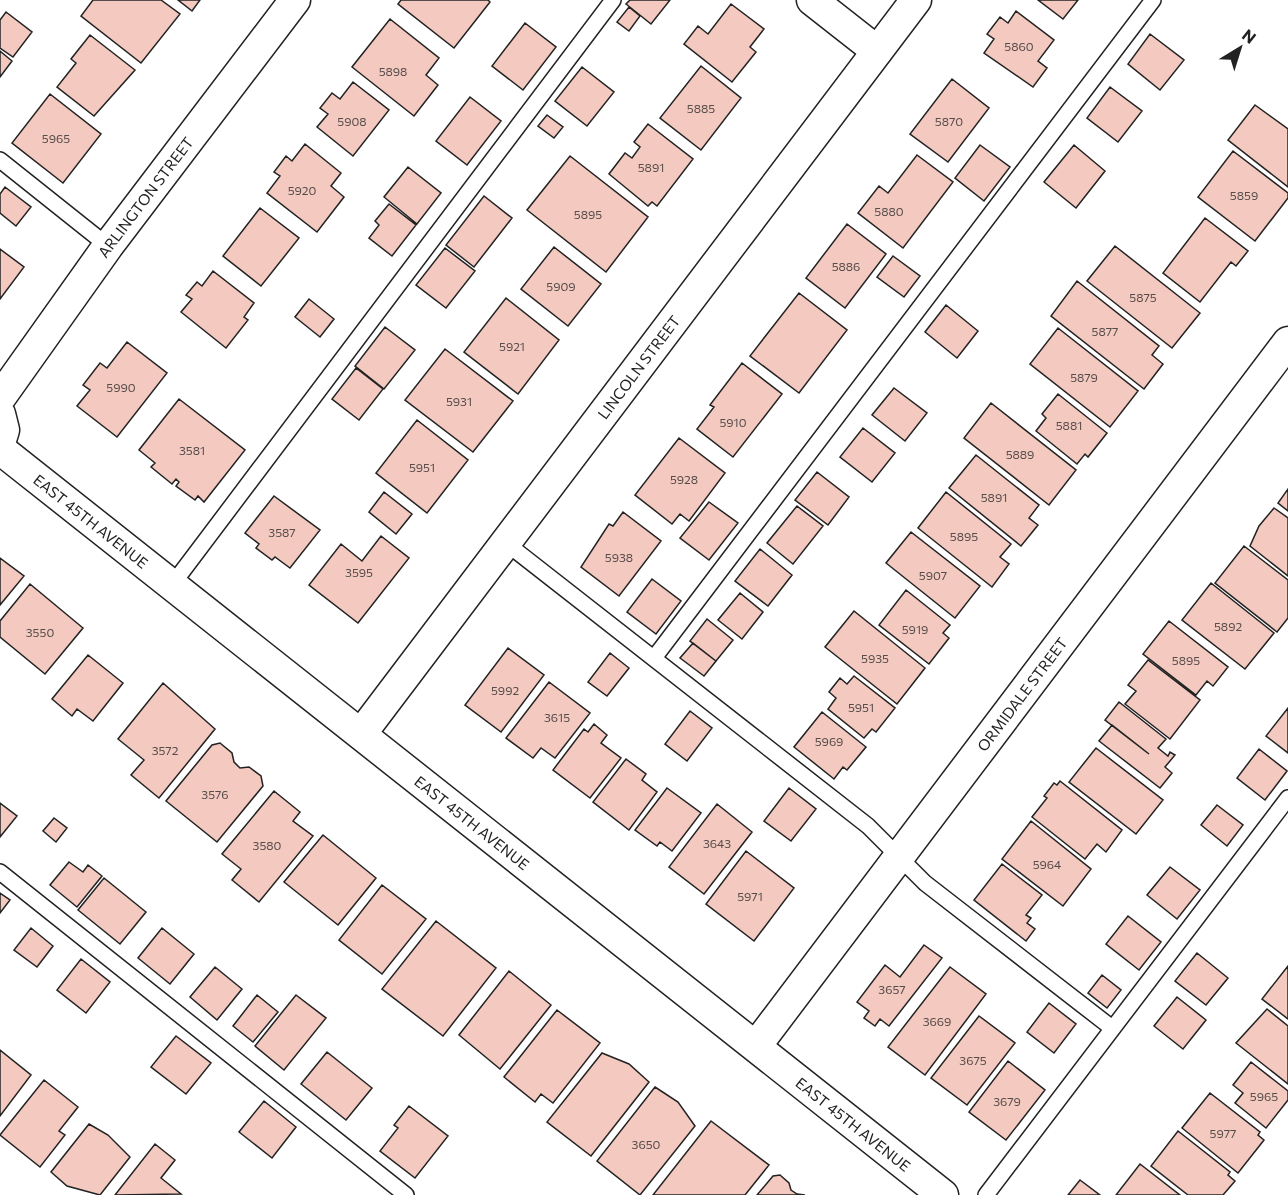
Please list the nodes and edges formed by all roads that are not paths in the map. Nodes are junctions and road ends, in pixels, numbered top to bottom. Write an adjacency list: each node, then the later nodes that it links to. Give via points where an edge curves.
1 (296, 0): 8 (street, ARLINGTON STREET)
2 (613, 0): 15 (lane)
3 (812, 0): 6 (street)
4 (916, 0): 6 (street, LINCOLN STREET)
5 (1153, 0): 16 (lane)
6 (877, 51): 14 (street, LINCOLN STREET)
7 (0, 160): 8 (lane)
8 (108, 246): 10 (street, ARLINGTON STREET)
9 (1288, 342): 19 (street, ORMIDALE STREET)
10 (0, 398)
11 (0, 414): 12 (street, via 4,430)
12 (0, 443)
13 (0, 448): 15 (street, EAST 45TH AVENUE)
14 (506, 543): 16 (lane); 17 (street, LINCOLN STREET)
15 (172, 585): 17 (street, EAST 45TH AVENUE)
16 (654, 658): 19 (lane, via 868,826)
17 (361, 734): 22 (street, EAST 45TH AVENUE)
18 (1288, 798): 21 (lane)
19 (898, 856): 21 (lane, via 925,883); 22 (street, ORMIDALE STREET)
20 (0, 872): 23 (lane)
21 (1112, 1028): 25 (lane)
22 (756, 1046): 24 (street, EAST 45TH AVENUE)
23 (406, 1195)
24 (943, 1195)
25 (986, 1195)

